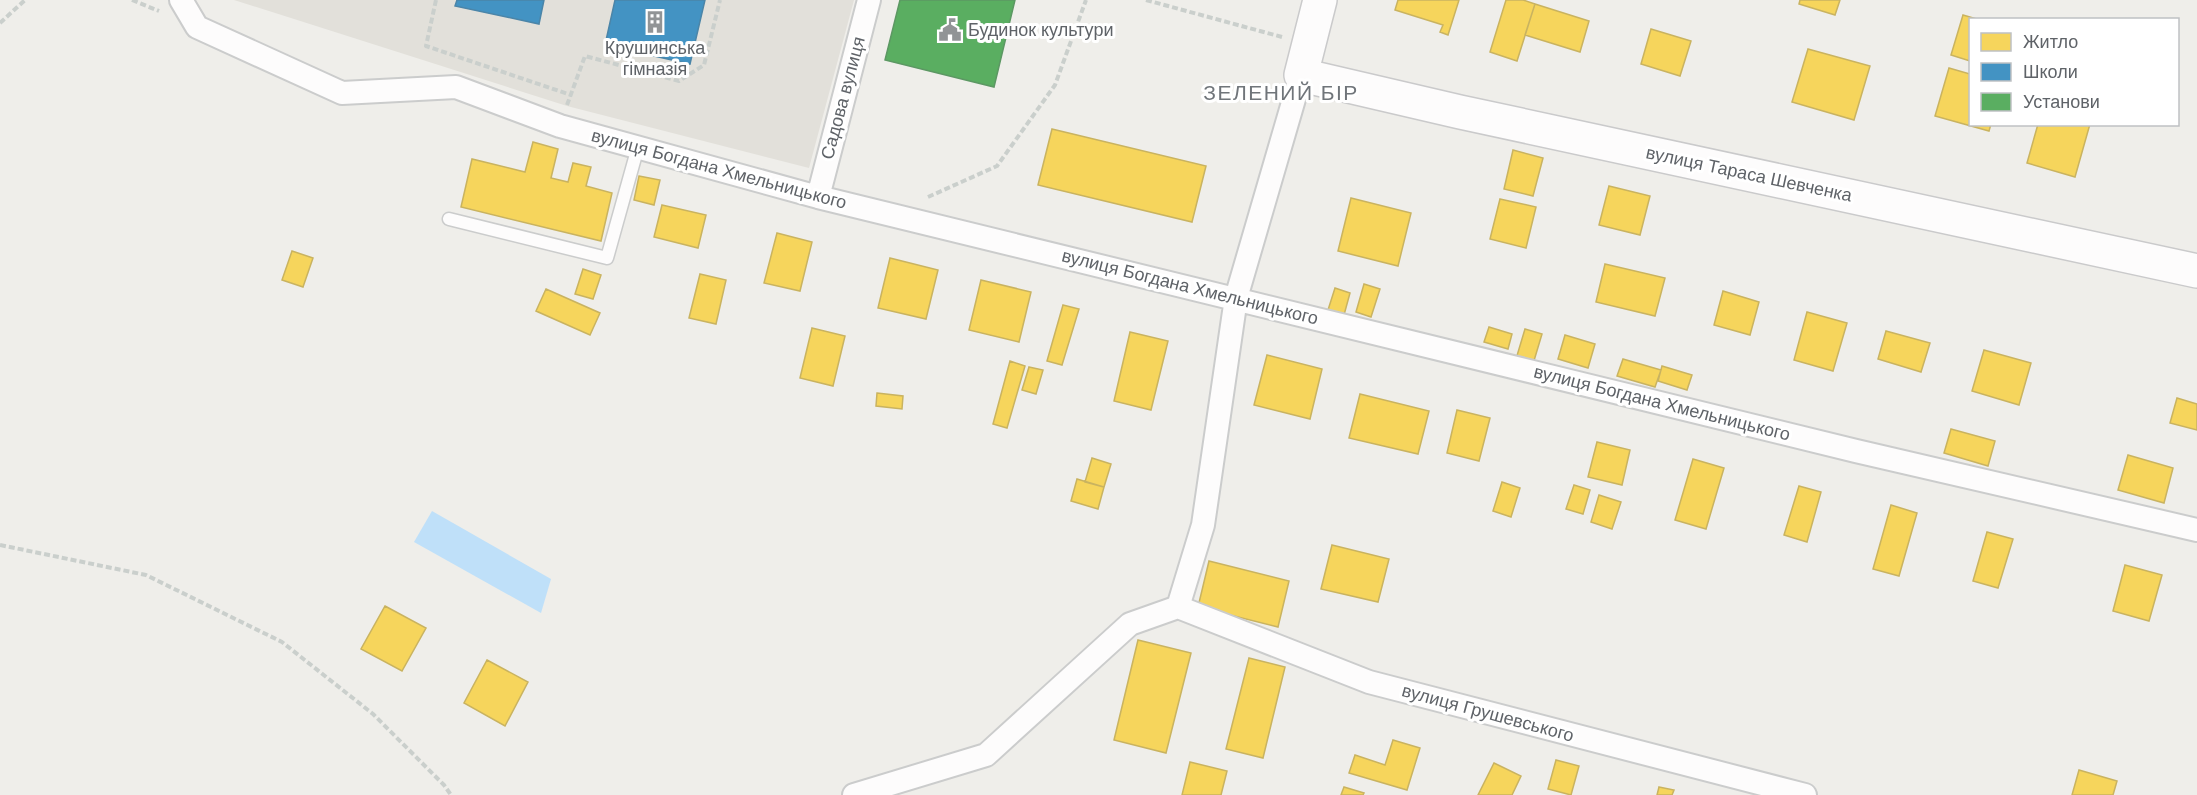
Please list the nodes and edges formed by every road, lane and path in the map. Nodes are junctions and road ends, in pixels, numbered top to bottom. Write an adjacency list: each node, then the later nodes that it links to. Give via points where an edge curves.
1 (25, 0): 9 (path)
2 (181, 0): 12 (street, вулиця Богдана Хмельницького, via 197,27 342,93 456,87)
3 (436, 0): 11 (path, via 426,46)
4 (720, 0): 11 (path, via 704,65 679,81 585,56)
5 (869, 0): 14 (street, Садова вулиця)
6 (1086, 0): 15 (path, via 1055,86 997,166)
7 (1146, 0): 10 (path)
8 (1320, 0): 10 (street)
9 (0, 23)
10 (1305, 60): 17 (street, вулиця Тараса Шевченка, via 1460,112); 18 (street)
11 (571, 95): 12 (path)
12 (560, 126): 13 (street, вулиця Богдана Хмельницького)
13 (638, 147): 14 (street, вулиця Богдана Хмельницького); 16 (lane, via 607,258)
14 (818, 197): 15 (street, вулиця Богдана Хмельницького)
15 (890, 214): 18 (street, вулиця Богдана Хмельницького)
16 (449, 219)
17 (2197, 271)
18 (1236, 298): 19 (street, вулиця Богдана Хмельницького, via 1856,451); 21 (street, via 1203,525)
19 (2197, 530)
20 (0, 545): 22 (path, via 146,575 282,642 373,714)
21 (1178, 607): 23 (street, via 1130,624 986,755); 24 (street, вулиця Грушевського, via 1369,682)
22 (451, 795)
23 (854, 795)
24 (1805, 795)

